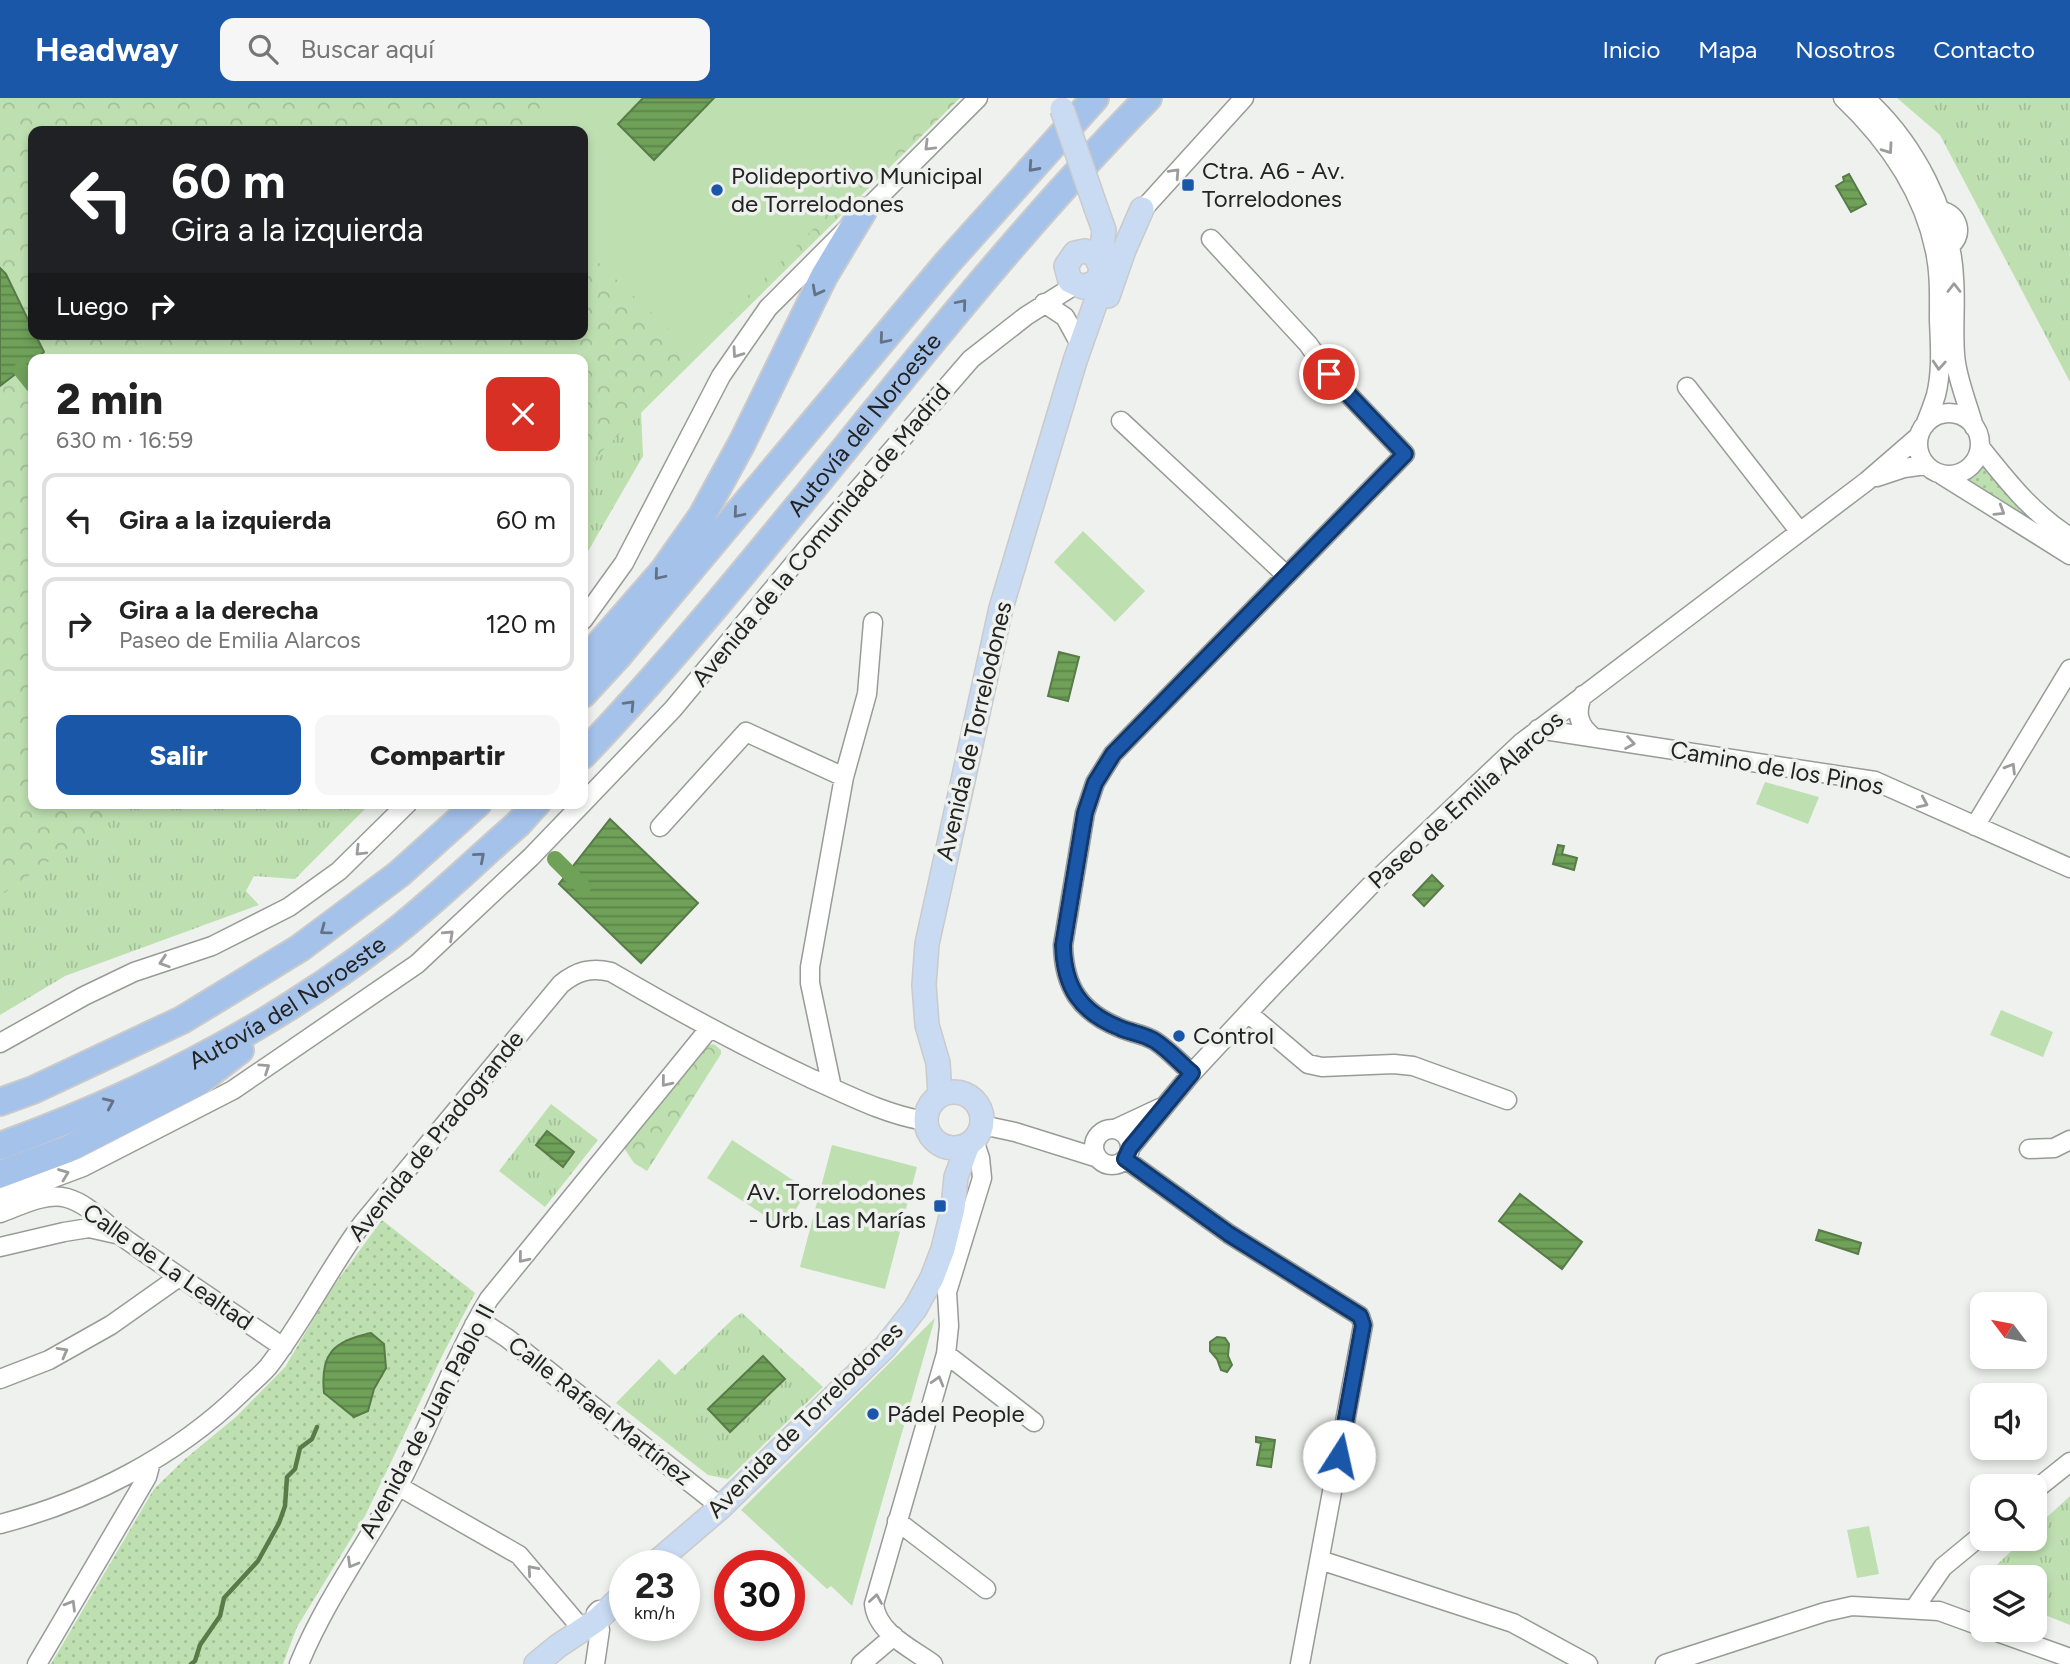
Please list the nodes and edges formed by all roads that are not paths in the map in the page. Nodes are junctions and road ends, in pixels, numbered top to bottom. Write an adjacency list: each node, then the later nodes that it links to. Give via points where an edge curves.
1 (1095, 98): 39 (highway, Autovía del Noroeste, one-way to 39, via 947,263)
2 (1148, 98): 9 (highway, Autovía del Noroeste)
3 (1166, 98): 9 (highway)
4 (1244, 98): 11 (street, one-way to 4)
5 (1843, 98): 13 (street, one-way to 13, via 1878,134)
6 (1865, 98): 13 (street, via 1892,125 1921,167)
7 (977, 99): 12 (street, one-way to 12)
8 (1058, 102): 10 (main road, Avenida de Torrelodones, bridge)
9 (1109, 138): 43 (highway, Autovía del Noroeste, one-way to 9, via 745,572 957,309)
10 (1096, 208): 16 (main road, via 1088,242); 17 (main road, Avenida de Torrelodones, via 1104,230)
11 (1142, 209): 17 (street); 23 (main road, Avenida de Torrelodones, via 1114,276 1080,385)
12 (863, 211): 35 (street, one-way to 35, via 768,308 721,376 625,563); 37 (highway, one-way to 37, via 824,276 702,516 664,570)
13 (1932, 212): 15 (street)
14 (1211, 239): 34 (street, via 1405,454)
15 (1942, 248): 25 (street, one-way to 15, via 1955,356 1955,276); 26 (street, one-way to 26, via 1940,362 1936,395)
16 (1080, 252): 17 (main road, via 1095,255); 18 (main road, via 1066,266)
17 (1101, 268): 18 (main road, via 1090,286); 21 (main road, Avenida de Torrelodones, via 1099,293)
18 (1075, 285): 19 (street, Avenida de la Comunidad de Madrid); 20 (main road, Avenida de Torrelodones)
19 (1044, 303): 20 (street, via 1065,317); 45 (street, Avenida de la Comunidad de Madrid, via 971,359 673,709)
20 (1076, 337): 21 (main road, Avenida de Torrelodones)
21 (1075, 361): 23 (main road, Avenida de Torrelodones)
22 (1687, 387): 31 (street)
23 (1063, 404): 61 (main road, Avenida de Torrelodones, via 1001,608 927,944 923,985 927,1025)
24 (1121, 421): 34 (street)
25 (1975, 427): 26 (street, via 1950,413 1932,418); 27 (street)
26 (1922, 430): 28 (street, via 1920,456); 30 (street, Paseo de Emilia Alarcos)
27 (1980, 447): 29 (street, via 1963,472); 32 (street, via 2039,516)
28 (1926, 465): 29 (street); 30 (street, Paseo de Emilia Alarcos)
29 (1942, 475): 33 (street, one-way to 33)
30 (1867, 481): 31 (street, Paseo de Emilia Alarcos)
31 (1800, 532): 40 (street, Paseo de Emilia Alarcos)
32 (2070, 537)
33 (2070, 555)
34 (1286, 575): 59 (street, via 1113,754 1095,783 1085,813 1063,945 1063,967 1070,987 1100,1020 1155,1041)
35 (588, 613)
36 (873, 622): 44 (street, via 867,694)
37 (588, 657)
38 (2070, 669): 51 (street, one-way to 38)
39 (588, 689)
40 (1583, 695): 41 (street, Paseo de Emilia Alarcos); 42 (street, via 1580,723)
41 (1538, 729): 42 (street, Camino de los Pinos); 56 (street, Paseo de Emilia Alarcos, via 1369,887)
42 (1593, 737): 51 (street, Camino de los Pinos, one-way to 51, via 1875,781)
43 (588, 750)
44 (844, 777): 52 (street, via 746,732); 60 (street, via 810,967)
45 (588, 798)
46 (402, 809): 58 (street, one-way to 58, via 339,872 289,907 212,946 134,972)
47 (456, 809): 54 (highway)
48 (471, 809): 54 (highway, Autovía del Noroeste)
49 (532, 809): 55 (highway, Autovía del Noroeste, one-way to 49, via 388,938)
50 (577, 809): 76 (street, Avenida de la Comunidad de Madrid, one-way to 50, via 83,1167 245,1082 417,964)
51 (1975, 826): 53 (street, Camino de los Pinos)
52 (660, 827)
53 (2070, 868)
54 (399, 874): 63 (highway, Autovía del Noroeste, one-way to 63, via 300,948 182,1020)
55 (318, 989): 71 (highway, Autovía del Noroeste, one-way to 55, via 153,1083); 75 (highway, via 197,1083 68,1149)
56 (1249, 1014): 59 (street, Paseo de Emilia Alarcos); 62 (street, via 1308,1064 1413,1066)
57 (709, 1029): 60 (street, Avenida de Pradogrande); 81 (street, Avenida de Juan Pablo II, one-way to 81, via 489,1299); 82 (street, Avenida de Pradogrande, via 611,972 585,970 572,975 362,1224)
58 (0, 1043)
59 (1192, 1073): 64 (street, Paseo de Emilia Alarcos)
60 (832, 1088): 65 (street, Avenida de Pradogrande, via 891,1113)
61 (950, 1094): 65 (main road, via 932,1102); 68 (main road, via 975,1100 983,1116)
62 (1507, 1100)
63 (0, 1102)
64 (1166, 1105): 66 (street, Paseo de Emilia Alarcos); 73 (street, Paseo de Emilia Alarcos)
65 (925, 1121): 68 (main road, via 932,1138)
66 (1115, 1129): 67 (street); 73 (street, via 1126,1136)
67 (1098, 1136): 70 (street); 74 (street)
68 (968, 1140): 70 (street); 83 (street, via 981,1158 982,1178 947,1292); 90 (main road, Avenida de Torrelodones, via 943,1249 915,1309 885,1347)
69 (2070, 1140): 72 (street, via 2054,1148)
70 (1051, 1143): 74 (street)
71 (0, 1146)
72 (2029, 1149)
73 (1127, 1153): 74 (street, via 1112,1164); 95 (street, via 1229,1234 1360,1316 1363,1325)
74 (1098, 1158)
75 (0, 1174)
76 (0, 1198)
77 (0, 1213): 78 (street, Calle de La Lealtad, via 49,1196 68,1198)
78 (120, 1235): 79 (street, via 89,1228); 80 (street, Calle de La Lealtad)
79 (0, 1247)
80 (179, 1277): 82 (street, Calle de La Lealtad); 84 (street, one-way to 80, via 49,1360 111,1325)
81 (474, 1325): 89 (street, Avenida de Juan Pablo II); 90 (street, Calle Rafael Martínez, via 490,1327 507,1338)
82 (283, 1347): 86 (street, Avenida de Pradogrande, via 216,1417)
83 (946, 1354): 85 (street); 91 (street, one-way to 83)
84 (0, 1379)
85 (1034, 1422)
86 (151, 1462): 92 (street, Avenida de Pradogrande, via 111,1483); 104 (street, one-way to 86, via 147,1477)
87 (2070, 1462): 88 (street)
88 (2047, 1480)
89 (398, 1486): 99 (street, one-way to 89, via 519,1555); 105 (street, Avenida de Juan Pablo II, one-way to 105, via 313,1629)
90 (721, 1507): 94 (main road, Avenida de Torrelodones)
91 (897, 1521): 96 (street); 101 (street, one-way to 91, via 875,1616 874,1604)
92 (0, 1524)
93 (1970, 1544): 98 (street, via 1942,1567)
94 (671, 1550)
95 (1320, 1560): 110 (street); 111 (street, via 1513,1623)
96 (986, 1588)
97 (609, 1603): 99 (main road)
98 (1914, 1609): 100 (street, via 1939,1611); 112 (street, via 1852,1606)
99 (587, 1621): 106 (main road); 107 (street, via 600,1630)
100 (1970, 1622)
101 (894, 1636): 108 (street); 109 (street)
102 (2025, 1642): 103 (street)
103 (2070, 1658)
104 (37, 1664)
105 (299, 1664)
106 (536, 1664)
107 (595, 1664)
108 (861, 1664)
109 (933, 1664)
110 (1300, 1664)
111 (1588, 1664)
112 (1665, 1664)

